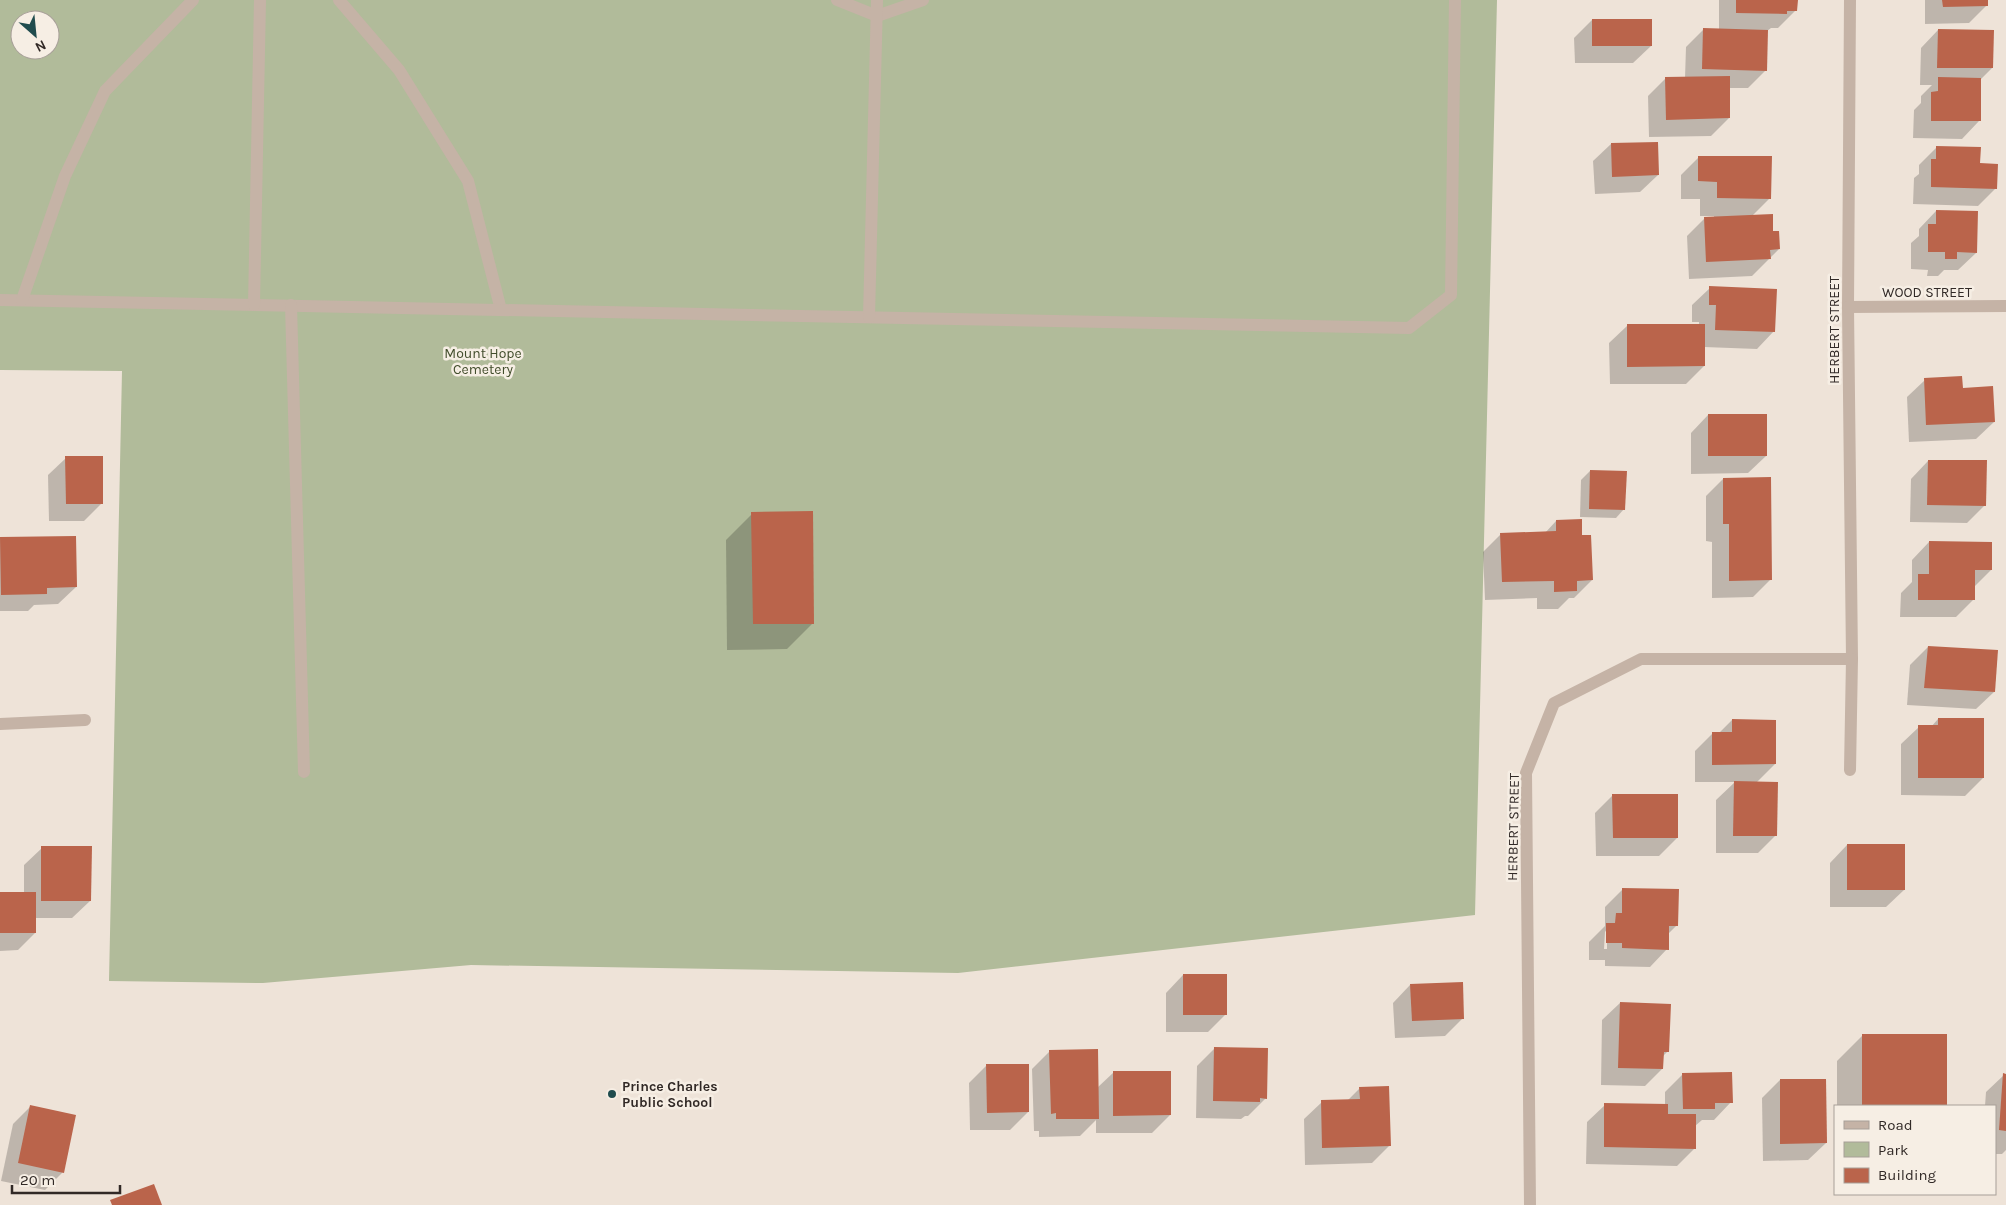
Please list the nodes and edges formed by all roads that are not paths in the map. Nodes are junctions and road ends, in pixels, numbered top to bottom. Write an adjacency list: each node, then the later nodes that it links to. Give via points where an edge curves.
1 (193, 0): 11 (street, via 105,91 65,176)
2 (260, 0): 12 (street)
3 (339, 0): 16 (street, via 399,70 468,180)
4 (837, 0): 9 (street)
5 (877, 0): 9 (street)
6 (924, 0): 9 (street)
7 (1455, 0): 17 (street, via 1451,295 1409,328)
8 (1850, 0): 15 (street, HERBERT STREET)
9 (877, 16): 17 (street)
10 (0, 300): 11 (street)
11 (22, 300): 12 (street)
12 (254, 304): 13 (street)
13 (291, 305): 16 (street); 22 (street)
14 (2006, 306): 15 (street, WOOD STREET)
15 (1848, 307): 18 (street, HERBERT STREET)
16 (501, 310): 17 (street)
17 (869, 317)
18 (1852, 659): 21 (street, HERBERT STREET); 23 (street, HERBERT STREET, via 1641,659 1554,703 1526,773)
19 (85, 720): 20 (street)
20 (0, 724)
21 (1850, 770)
22 (304, 772)
23 (1530, 1205)

